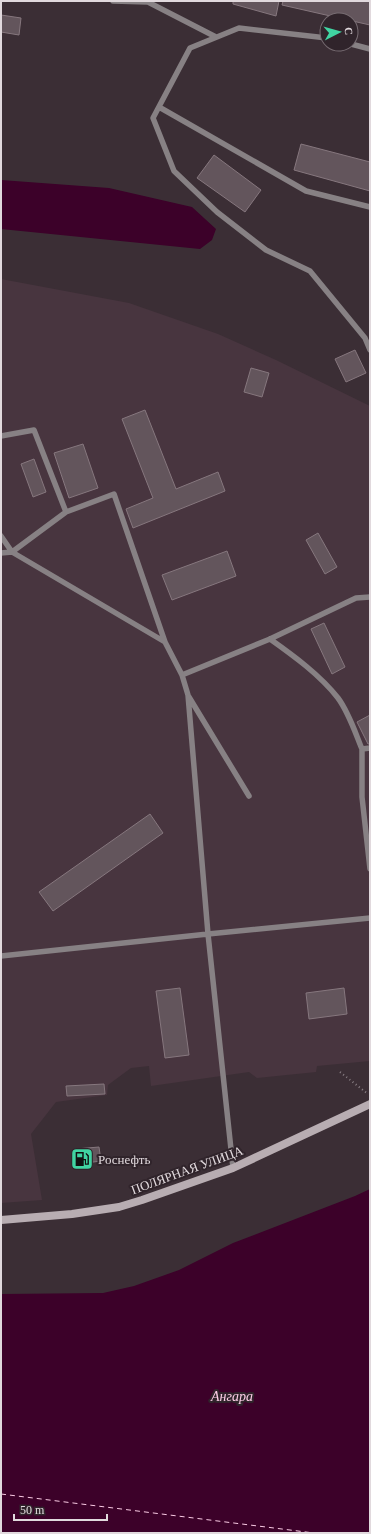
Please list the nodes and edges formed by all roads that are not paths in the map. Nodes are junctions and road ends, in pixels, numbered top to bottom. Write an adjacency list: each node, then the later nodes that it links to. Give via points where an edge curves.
1 (112, 1): 2 (lane, via 148,2)
2 (216, 37): 3 (lane, via 239,28); 6 (lane, via 190,48)
3 (319, 37)
4 (359, 46): 5 (lane)
5 (370, 49)
6 (158, 107): 7 (lane, via 306,191); 8 (lane, via 153,118 174,171 217,212 266,250 310,272 365,338)
7 (370, 207)
8 (370, 350)
9 (1, 436): 10 (lane, via 34,430)
10 (66, 512): 12 (lane); 16 (lane, via 114,494)
11 (1, 536): 12 (lane)
12 (12, 552): 13 (lane); 16 (lane)
13 (1, 553)
14 (370, 597): 15 (lane, via 356,598)
15 (270, 639): 17 (lane); 20 (lane, via 303,664 338,698 349,716)
16 (165, 642): 17 (lane)
17 (182, 675): 18 (lane)
18 (188, 695): 21 (lane); 24 (lane)
19 (370, 748): 20 (lane)
20 (362, 749): 22 (lane, via 362,797)
21 (249, 796)
22 (370, 869)
23 (370, 918): 24 (lane)
24 (208, 934): 25 (lane); 27 (lane)
25 (1, 956)
26 (370, 1104): 27 (main road, ПОЛЯРНАЯ УЛИЦА)
27 (233, 1168): 28 (main road, ПОЛЯРНАЯ УЛИЦА, via 119,1207)
28 (1, 1220)

